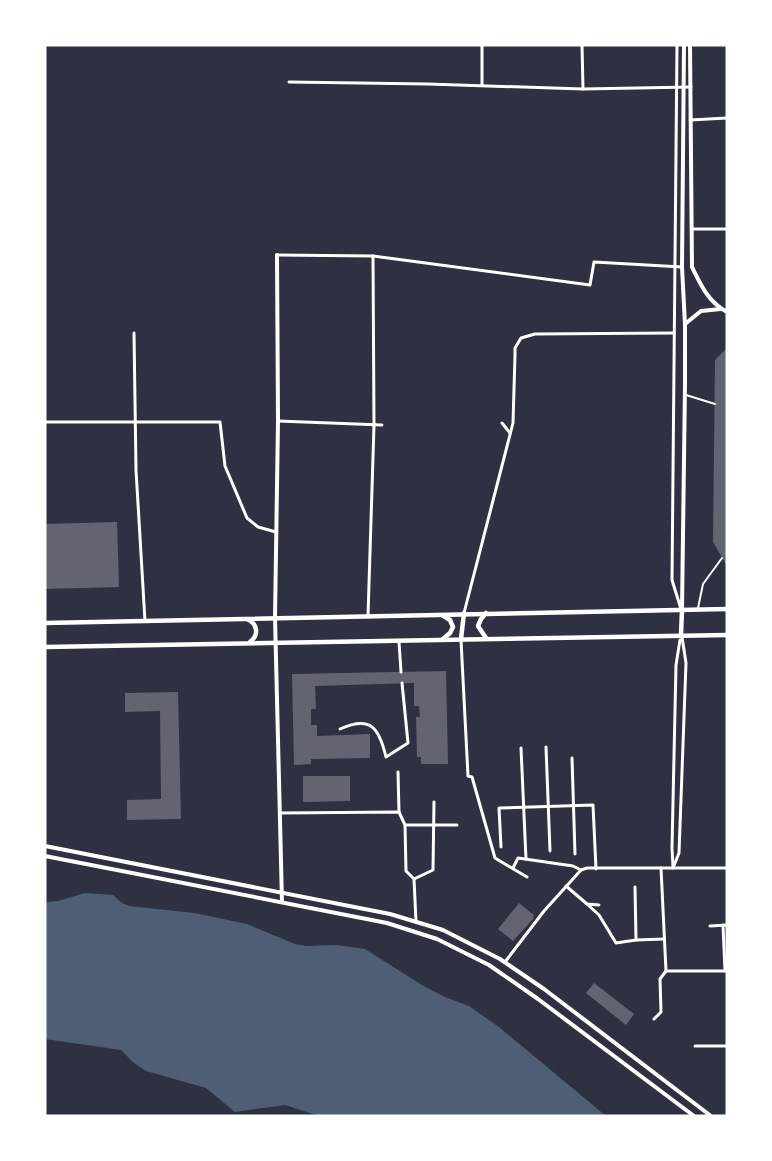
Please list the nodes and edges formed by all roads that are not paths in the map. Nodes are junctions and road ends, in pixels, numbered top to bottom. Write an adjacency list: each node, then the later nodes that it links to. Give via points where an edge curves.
1 (482, 45): 7 (street)
2 (582, 45): 11 (street)
3 (677, 45): 8 (street)
4 (684, 45): 9 (main road)
5 (690, 45): 10 (main road)
6 (289, 82): 7 (street)
7 (482, 85): 11 (street)
8 (677, 86): 9 (street); 11 (street); 18 (street)
9 (684, 87): 10 (street); 19 (main road)
10 (690, 87): 13 (main road)
11 (583, 89)
12 (727, 118): 13 (street)
13 (690, 120): 14 (main road)
14 (692, 229): 15 (street); 20 (main road, via 692,267 704,293)
15 (727, 229)
16 (277, 255): 17 (street); 27 (main road)
17 (373, 256): 18 (street, via 590,285 594,262); 31 (street)
18 (676, 266): 19 (street); 24 (street)
19 (682, 267): 22 (main road)
20 (721, 309): 21 (main road); 22 (main road, via 700,311)
21 (727, 312)
22 (685, 324): 25 (main road)
23 (134, 333): 29 (street)
24 (673, 333): 33 (street, via 535,334 521,338 515,348); 37 (street, via 672,580)
25 (685, 395): 26 (street); 37 (main road)
26 (715, 404)
27 (278, 421): 31 (street); 34 (main road)
28 (45, 422): 29 (street)
29 (135, 422): 34 (street, via 220,422 225,466 247,518 258,527); 45 (street)
30 (502, 423): 33 (street)
31 (374, 425): 32 (street); 42 (street)
32 (382, 425)
33 (510, 434): 39 (street)
34 (276, 532): 44 (main road)
35 (722, 558): 38 (street, via 703,584)
36 (727, 609): 38 (main road)
37 (681, 610): 38 (main road); 40 (main road); 47 (main road)
38 (698, 610)
39 (464, 613): 40 (main road); 41 (main road); 51 (main road)
40 (486, 613): 49 (main road, via 478,626)
41 (441, 614): 42 (main road); 50 (main road, via 453,627)
42 (368, 616): 44 (main road)
43 (246, 618): 44 (main road); 45 (main road); 53 (main road, via 254,623 256,632)
44 (275, 618): 54 (main road)
45 (145, 621): 46 (main road)
46 (45, 623)
47 (681, 635): 48 (main road); 49 (main road); 80 (street, via 676,665); 80 (street, via 686,663 679,853)
48 (727, 635)
49 (486, 638): 51 (main road)
50 (443, 639): 51 (main road); 52 (main road)
51 (461, 639): 78 (street, via 468,776 472,777 495,858)
52 (399, 640): 54 (main road); 56 (street)
53 (247, 643): 54 (main road); 55 (main road)
54 (275, 643): 68 (main road)
55 (45, 647)
56 (401, 672)
57 (402, 683): 58 (street, via 408,743 386,756 376,728 356,723)
58 (340, 729)
59 (546, 747): 66 (street)
60 (521, 748): 65 (street)
61 (572, 758): 64 (street)
62 (398, 772): 67 (street)
63 (434, 802): 70 (street)
64 (573, 806): 66 (street); 75 (street); 82 (street, via 593,805)
65 (524, 807): 66 (street); 73 (street, via 500,808); 77 (street)
66 (548, 807): 74 (street)
67 (399, 812): 68 (street); 69 (street)
68 (280, 813): 88 (main road)
69 (405, 825): 70 (street); 85 (street, via 406,871)
70 (434, 825): 71 (street); 85 (street, via 433,870)
71 (457, 825)
72 (45, 846): 88 (main road)
73 (501, 847)
74 (550, 851)
75 (575, 854)
76 (45, 856): 89 (main road)
77 (526, 859): 78 (street, via 518,858); 83 (street)
78 (512, 868): 84 (street)
79 (661, 868): 80 (street); 82 (street); 95 (street)
80 (673, 868): 81 (street)
81 (727, 868)
82 (596, 869): 83 (street)
83 (580, 870): 86 (street)
84 (527, 877)
85 (414, 879): 92 (street)
86 (566, 886): 90 (street); 97 (street)
87 (636, 887): 96 (street)
88 (282, 892): 89 (main road); 92 (main road)
89 (282, 902): 103 (main road, via 387,923 437,939 489,964)
90 (587, 904): 91 (street); 96 (street, via 616,943)
91 (599, 905)
92 (416, 922): 97 (main road, via 443,930)
93 (725, 925): 94 (street); 99 (street)
94 (710, 926)
95 (664, 939): 96 (street); 98 (street)
96 (636, 940)
97 (505, 962): 104 (main road)
98 (666, 971): 99 (street); 100 (street, via 660,979 661,1012)
99 (726, 971)
100 (654, 1019)
101 (695, 1046): 102 (street)
102 (727, 1046)
103 (694, 1116)
104 (711, 1116)

